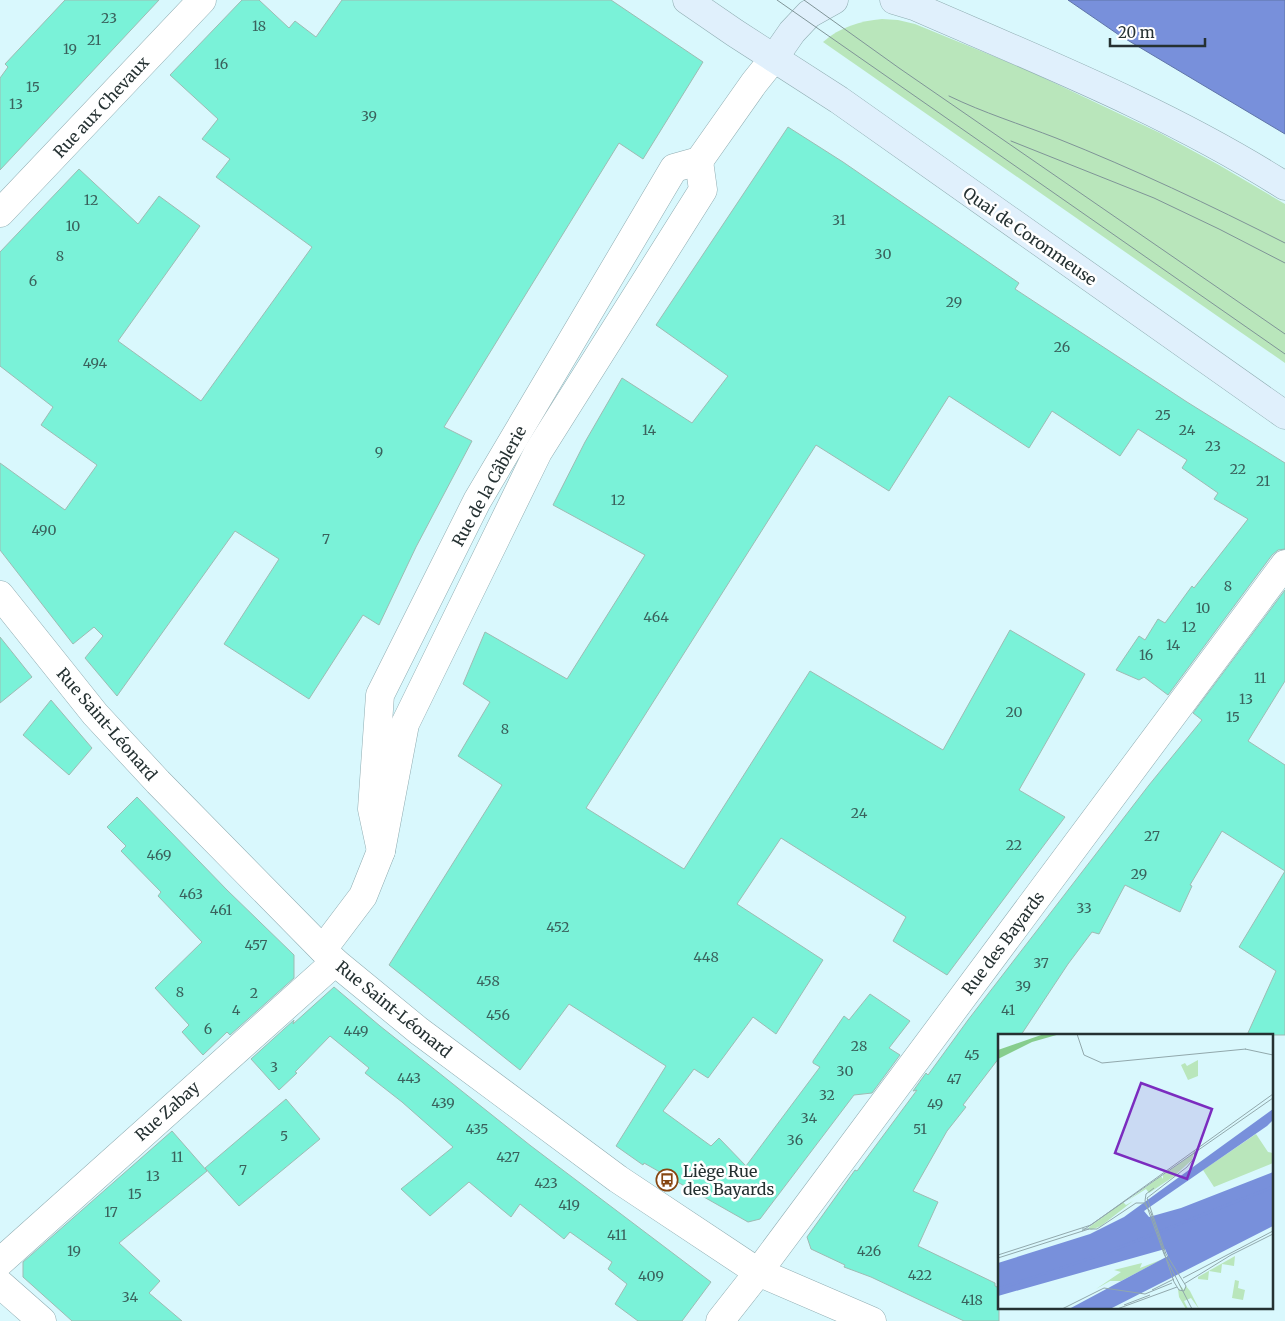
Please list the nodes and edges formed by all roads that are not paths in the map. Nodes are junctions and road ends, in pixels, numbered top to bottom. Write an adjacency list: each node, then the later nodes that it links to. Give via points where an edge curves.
1 (202, 0): 8 (street, Rue aux Chevaux)
2 (687, 0): 5 (main road, Quai de Coronmeuse)
3 (834, 0): 5 (main road, via 809,14)
4 (894, 0): 7 (main road, via 1082,78 1202,137)
5 (774, 58): 6 (street); 9 (main road, Quai de Coronmeuse, via 839,100)
6 (698, 161): 12 (street, Rue de la Câblerie, via 704,190 538,452 406,724); 12 (street, Rue de la Câblerie, via 674,168 477,501 380,695 372,810)
7 (1285, 186)
8 (0, 214)
9 (1285, 415)
10 (1285, 564): 15 (street, Rue des Bayards)
11 (0, 595): 13 (street, Rue Saint-Léonard, via 95,714)
12 (381, 851): 13 (street, Rue de la Câblerie, via 363,896)
13 (329, 956): 14 (street, Rue Zabay, via 297,995); 15 (street, Rue Saint-Léonard, via 420,1030 618,1179)
14 (0, 1262)
15 (758, 1272): 18 (street, Rue des Bayards); 19 (street, Rue Saint-Léonard)
16 (0, 1284): 17 (street)
17 (42, 1321)
18 (720, 1321)
19 (872, 1321)

